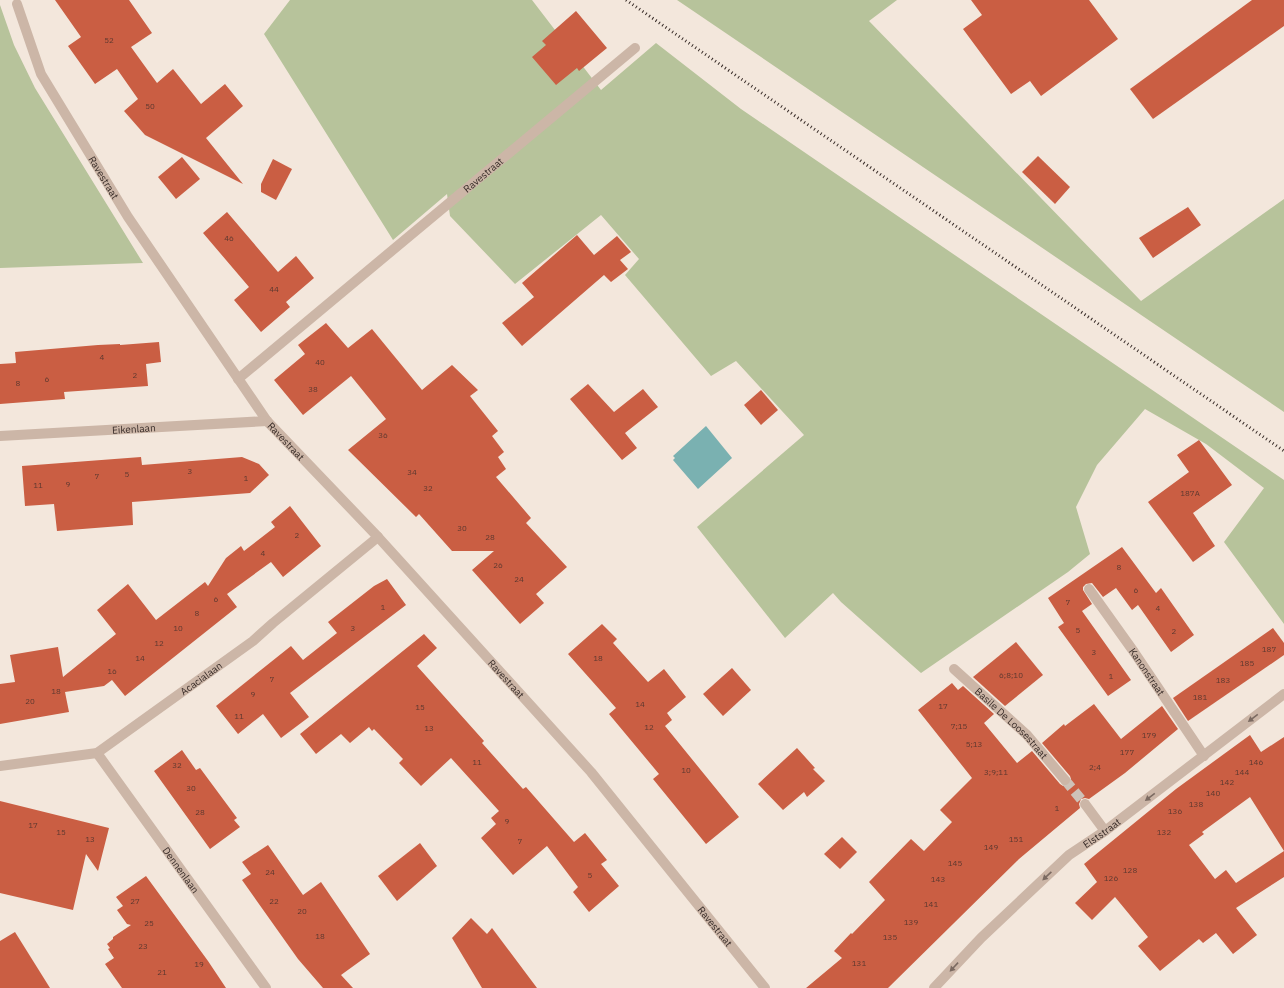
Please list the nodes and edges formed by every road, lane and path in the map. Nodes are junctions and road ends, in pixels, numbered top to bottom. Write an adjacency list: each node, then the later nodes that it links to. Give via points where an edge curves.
1 (17, 4): 3 (street, Ravestraat, via 41,74 128,217)
2 (635, 48): 3 (street, Ravestraat)
3 (238, 379): 4 (street, Ravestraat)
4 (267, 421): 5 (street, Eikenlaan); 6 (street, Ravestraat)
5 (0, 436)
6 (378, 537): 10 (street, Acacialaan, via 253,641); 17 (street, Ravestraat, via 591,772)
7 (1088, 589): 11 (street, Kanonstraat)
8 (954, 669): 13 (street, Basile De Loosestraat, via 1027,735)
9 (1284, 694): 11 (street, Elststraat, one-way to 11)
10 (97, 752): 12 (street, Acacialaan); 16 (street, Dennenlaan)
11 (1204, 756): 15 (street, Elststraat, one-way to 15)
12 (0, 766)
13 (1065, 780)
14 (1085, 804): 15 (street)
15 (1105, 831): 18 (street, Elststraat, one-way to 18, via 1069,855 981,938)
16 (266, 988)
17 (764, 988)
18 (934, 988)

